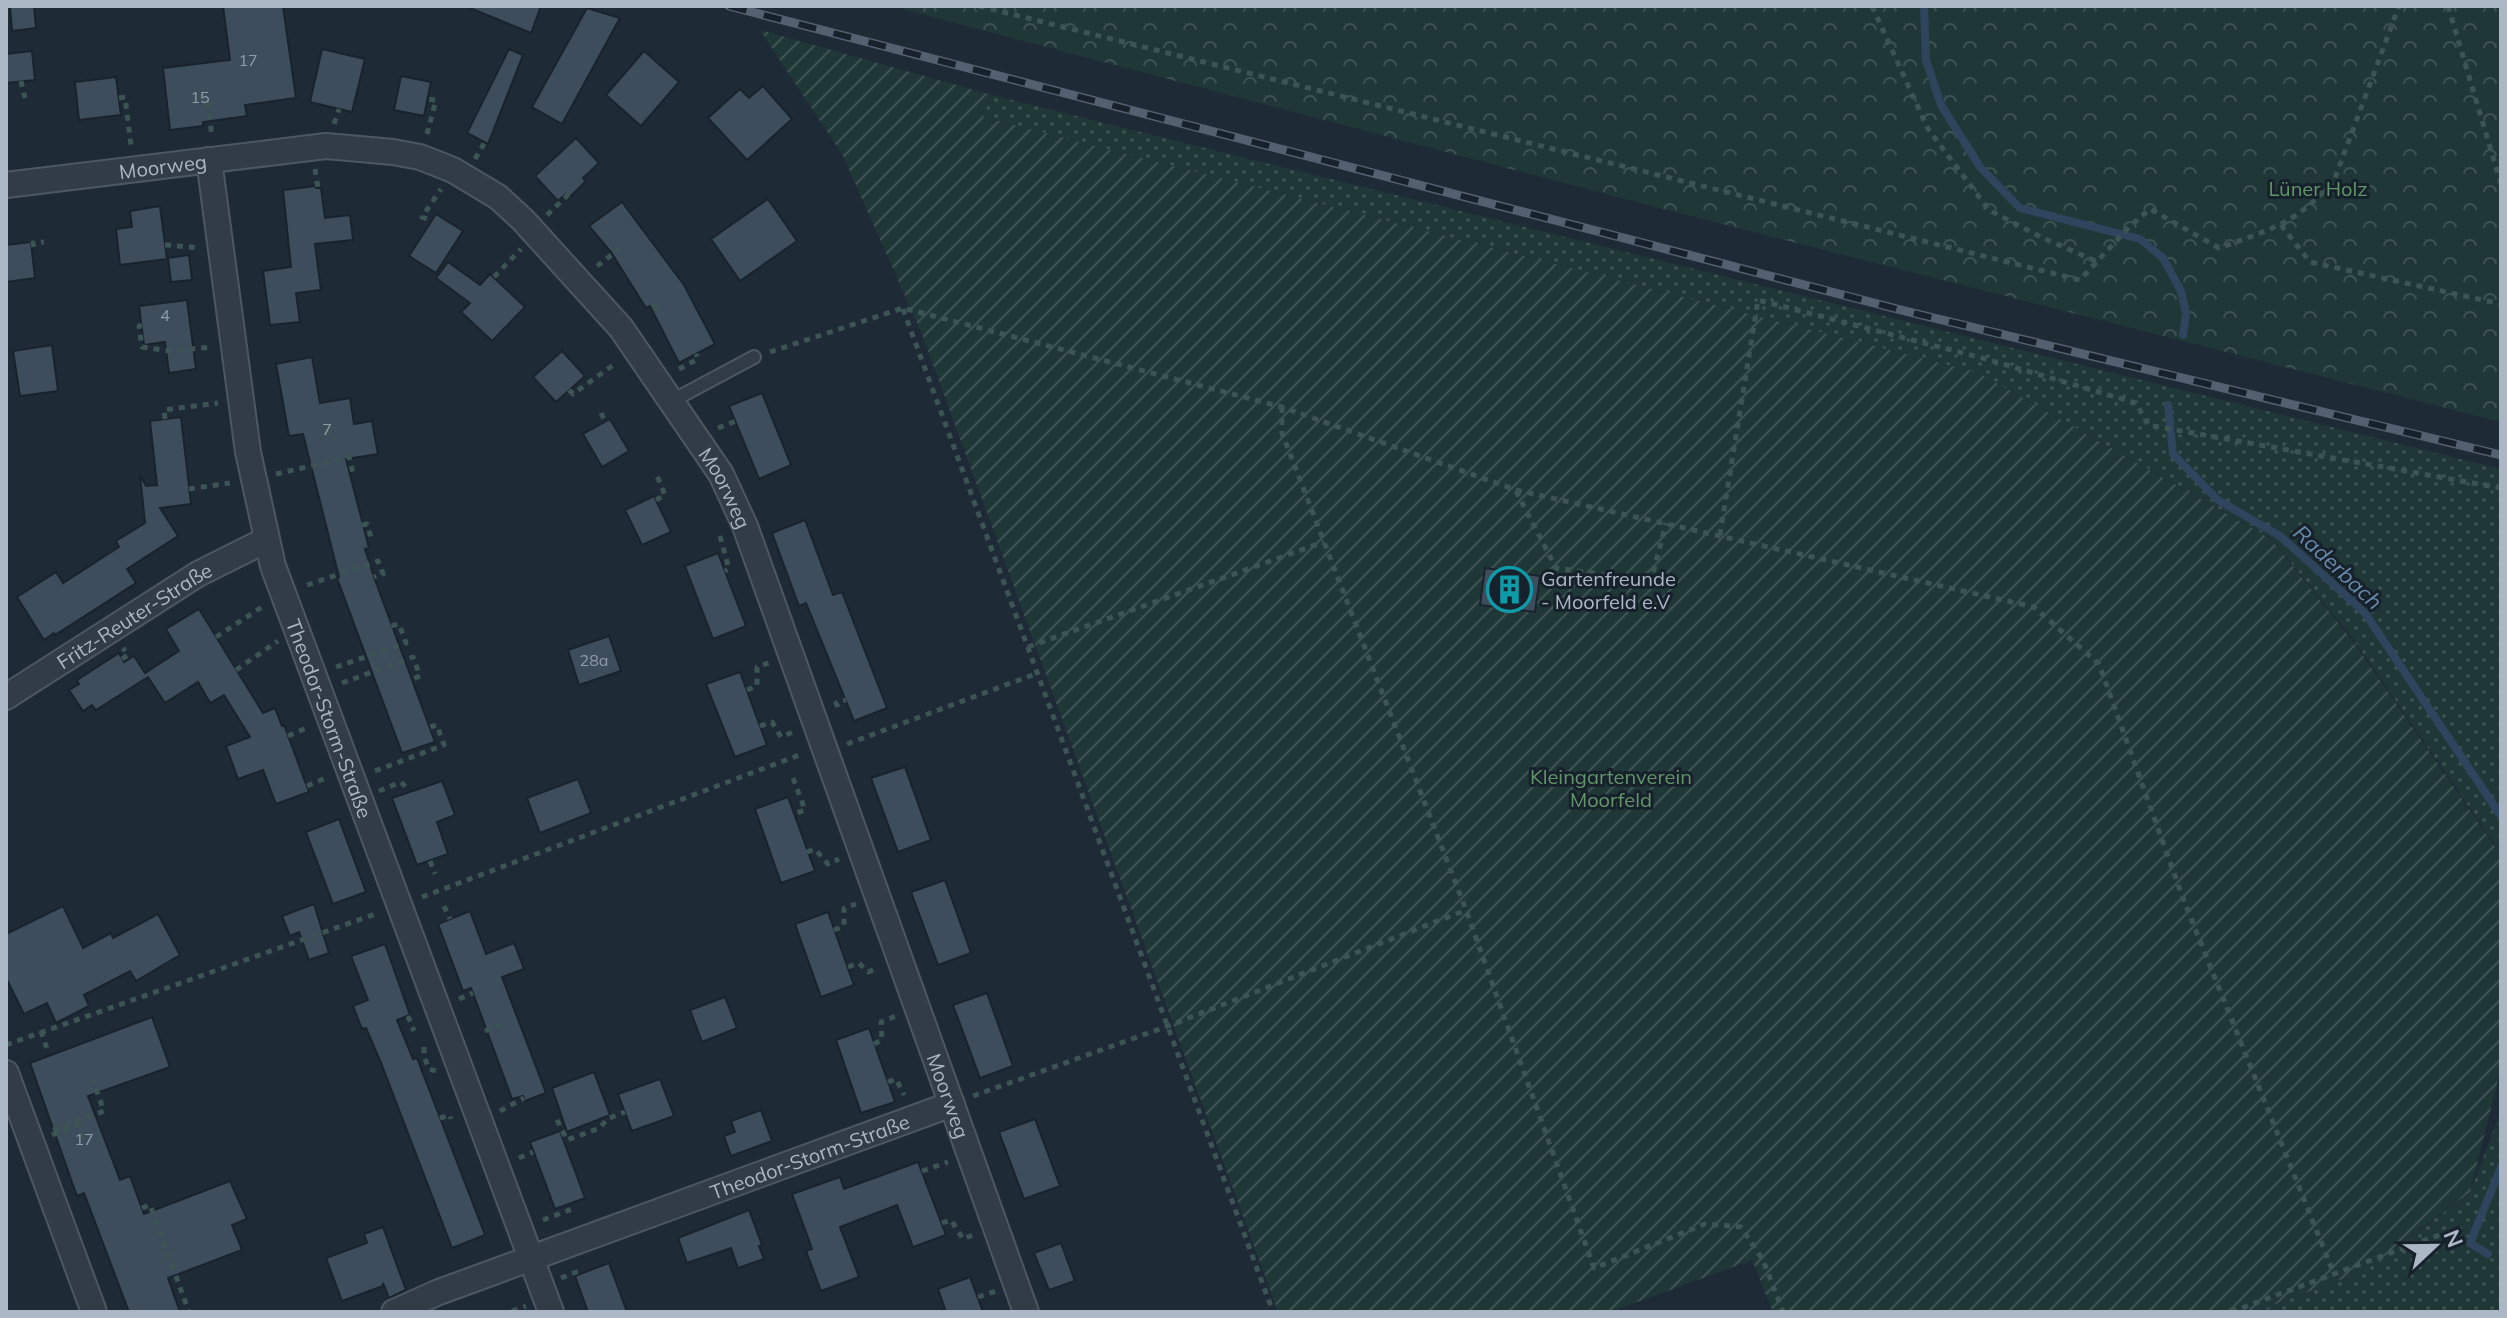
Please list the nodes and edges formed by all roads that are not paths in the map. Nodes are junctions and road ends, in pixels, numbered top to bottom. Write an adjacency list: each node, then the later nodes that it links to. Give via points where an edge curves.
1 (212, 159): 2 (street, Moorweg); 4 (street, Moorweg, via 326,146 420,157 453,170 498,197 579,280 637,348); 5 (street, Theodor-Storm-Straße, via 240,400)
2 (6, 185)
3 (754, 357): 4 (lane)
4 (670, 402): 8 (street, Moorweg, via 721,474 745,526)
5 (266, 540): 6 (street, Fritz-Reuter-Straße, via 198,574); 10 (street, Theodor-Storm-Straße)
6 (6, 697)
7 (6, 1073): 9 (street)
8 (948, 1092): 10 (street, Theodor-Storm-Straße); 14 (street, Moorweg)
9 (10, 1098): 11 (street)
10 (531, 1258): 12 (street); 13 (street, Theodor-Storm-Straße)
11 (94, 1312)
12 (394, 1312)
13 (551, 1312)
14 (1026, 1312)

